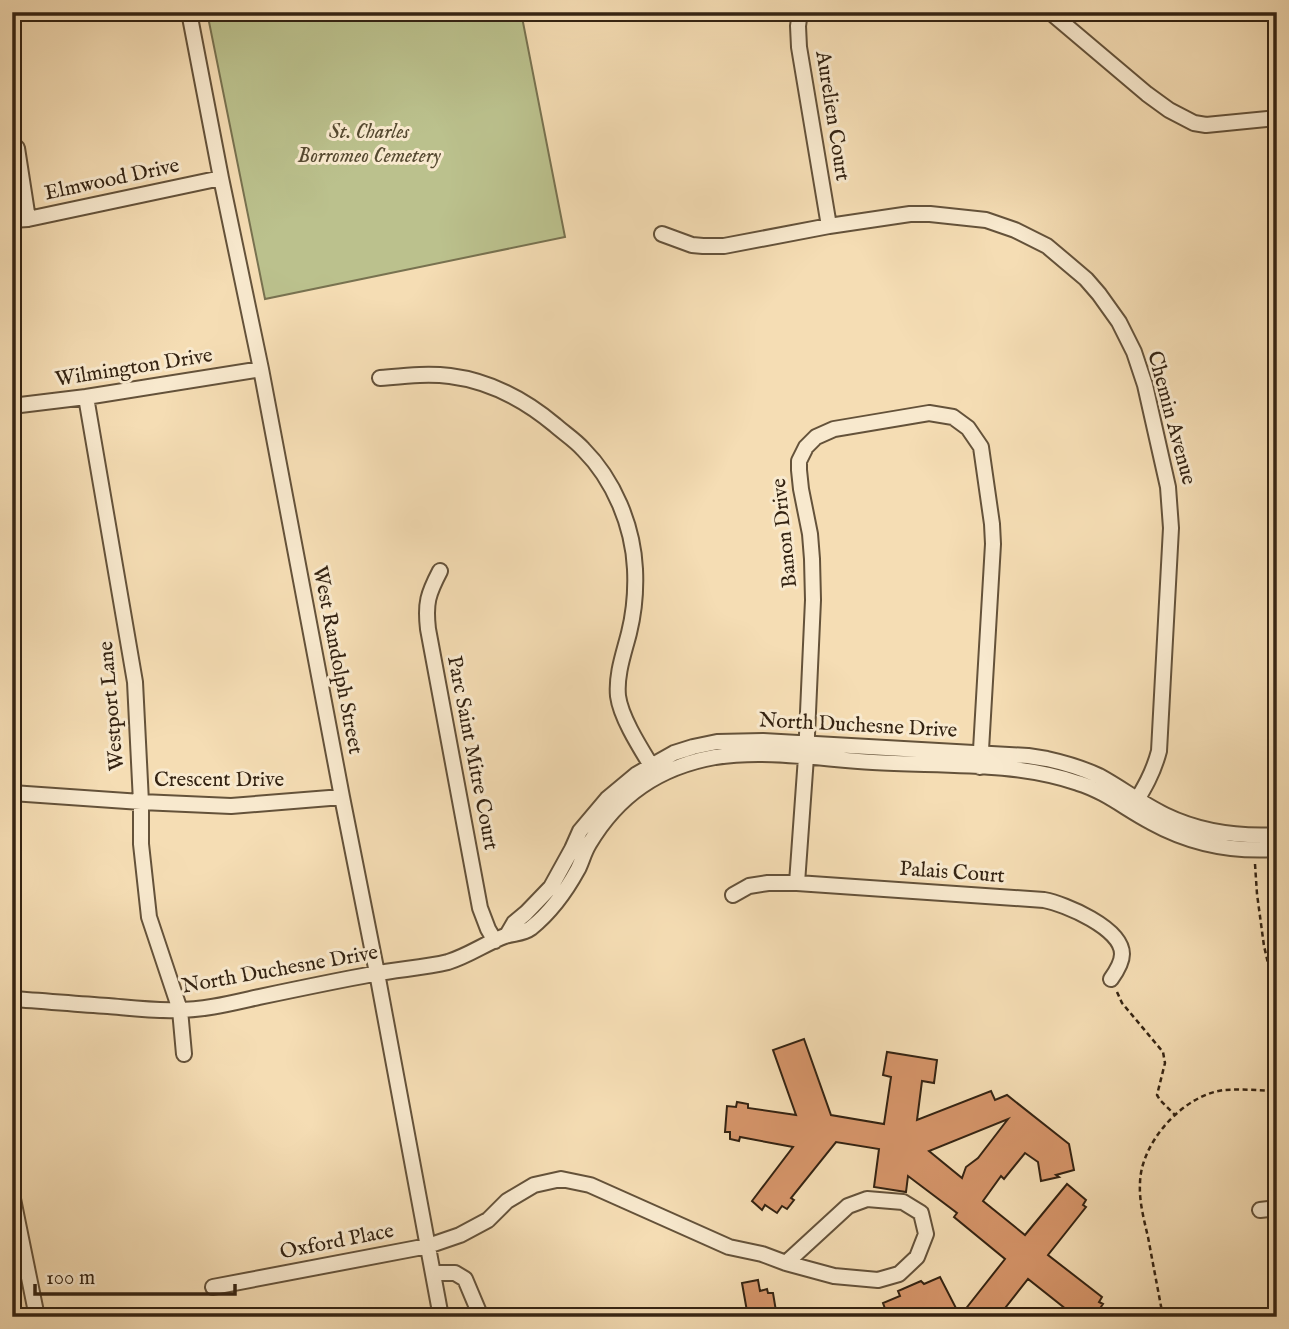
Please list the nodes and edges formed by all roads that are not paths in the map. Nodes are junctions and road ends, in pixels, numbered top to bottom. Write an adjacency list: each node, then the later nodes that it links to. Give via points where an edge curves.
1 (189, 12): 6 (street, West Randolph Street)
2 (800, 12): 9 (street, Aurelien Court, via 799,47)
3 (1050, 12): 4 (street, via 1147,94 1194,123)
4 (1277, 118)
5 (17, 148): 7 (street)
6 (221, 178): 7 (street, Elmwood Drive); 11 (street, West Randolph Street)
7 (28, 219): 8 (street, Elmwood Drive)
8 (12, 220)
9 (829, 226): 10 (street, Chemin Avenue, via 724,246 692,244); 22 (street, Chemin Avenue, via 910,214 969,217 1002,225 1061,257 1086,279 1119,323 1145,385 1170,501 1171,528 1159,751)
10 (662, 234)
11 (261, 369): 13 (street, Wilmington Drive); 20 (street, West Randolph Street)
12 (380, 378): 18 (street, via 449,376 492,386 536,410 575,441 596,465 621,507 634,554 632,619 618,699)
13 (86, 397): 14 (street, Wilmington Drive); 21 (street, Westport Lane, via 135,682)
14 (12, 406)
15 (440, 571): 27 (street, Parc Saint Mitre Court, via 429,593 428,629 480,908 488,929)
16 (806, 750): 17 (street, North Duchesne Drive, via 870,762); 17 (street, Banon Drive, via 813,582 800,479 802,453 810,441 834,429 937,413 960,421 981,447 992,524); 18 (street, North Duchesne Drive, via 714,758); 25 (street)
17 (980, 761): 22 (street, North Duchesne Drive, via 1075,782)
18 (654, 771): 27 (street, North Duchesne Drive, via 610,814 550,909 522,933)
19 (12, 793): 21 (street, Crescent Drive)
20 (342, 797): 21 (street, Crescent Drive, via 231,806); 28 (street, West Randolph Street)
21 (141, 802): 31 (street, Westport Lane, via 149,917)
22 (1134, 805): 23 (street, North Duchesne Drive, via 1234,835); 24 (street, North Duchesne Drive, via 1168,831 1186,837 1227,848)
23 (1277, 835)
24 (1277, 849)
25 (797, 883): 26 (street, Palais Court, via 749,886); 29 (street, Palais Court, via 1060,903 1090,918 1120,945 1120,961)
26 (733, 895)
27 (501, 938): 28 (street, North Duchesne Drive, via 449,962)
28 (377, 973): 31 (street, North Duchesne Drive); 37 (street, West Randolph Street)
29 (1111, 979)
30 (12, 999): 31 (street, North Duchesne Drive)
31 (180, 1010): 32 (street, Westport Lane)
32 (184, 1054)
33 (12, 1194): 36 (street)
34 (1277, 1208): 35 (street)
35 (1260, 1210)
36 (15, 1224): 41 (street)
37 (428, 1246): 38 (street, Oxford Place, via 460,1236 488,1220 507,1201 534,1185 561,1179 590,1185 729,1247); 39 (street, West Randolph Street); 40 (street, Oxford Place)
38 (786, 1263): 38 (street, Oxford Place, via 834,1276 878,1279 899,1274 917,1257 926,1234 921,1213 903,1202 867,1199 848,1206)
39 (433, 1273): 42 (street, West Randolph Street); 43 (street, via 454,1273 465,1279)
40 (213, 1287)
41 (37, 1317)
42 (441, 1317)
43 (481, 1317)

